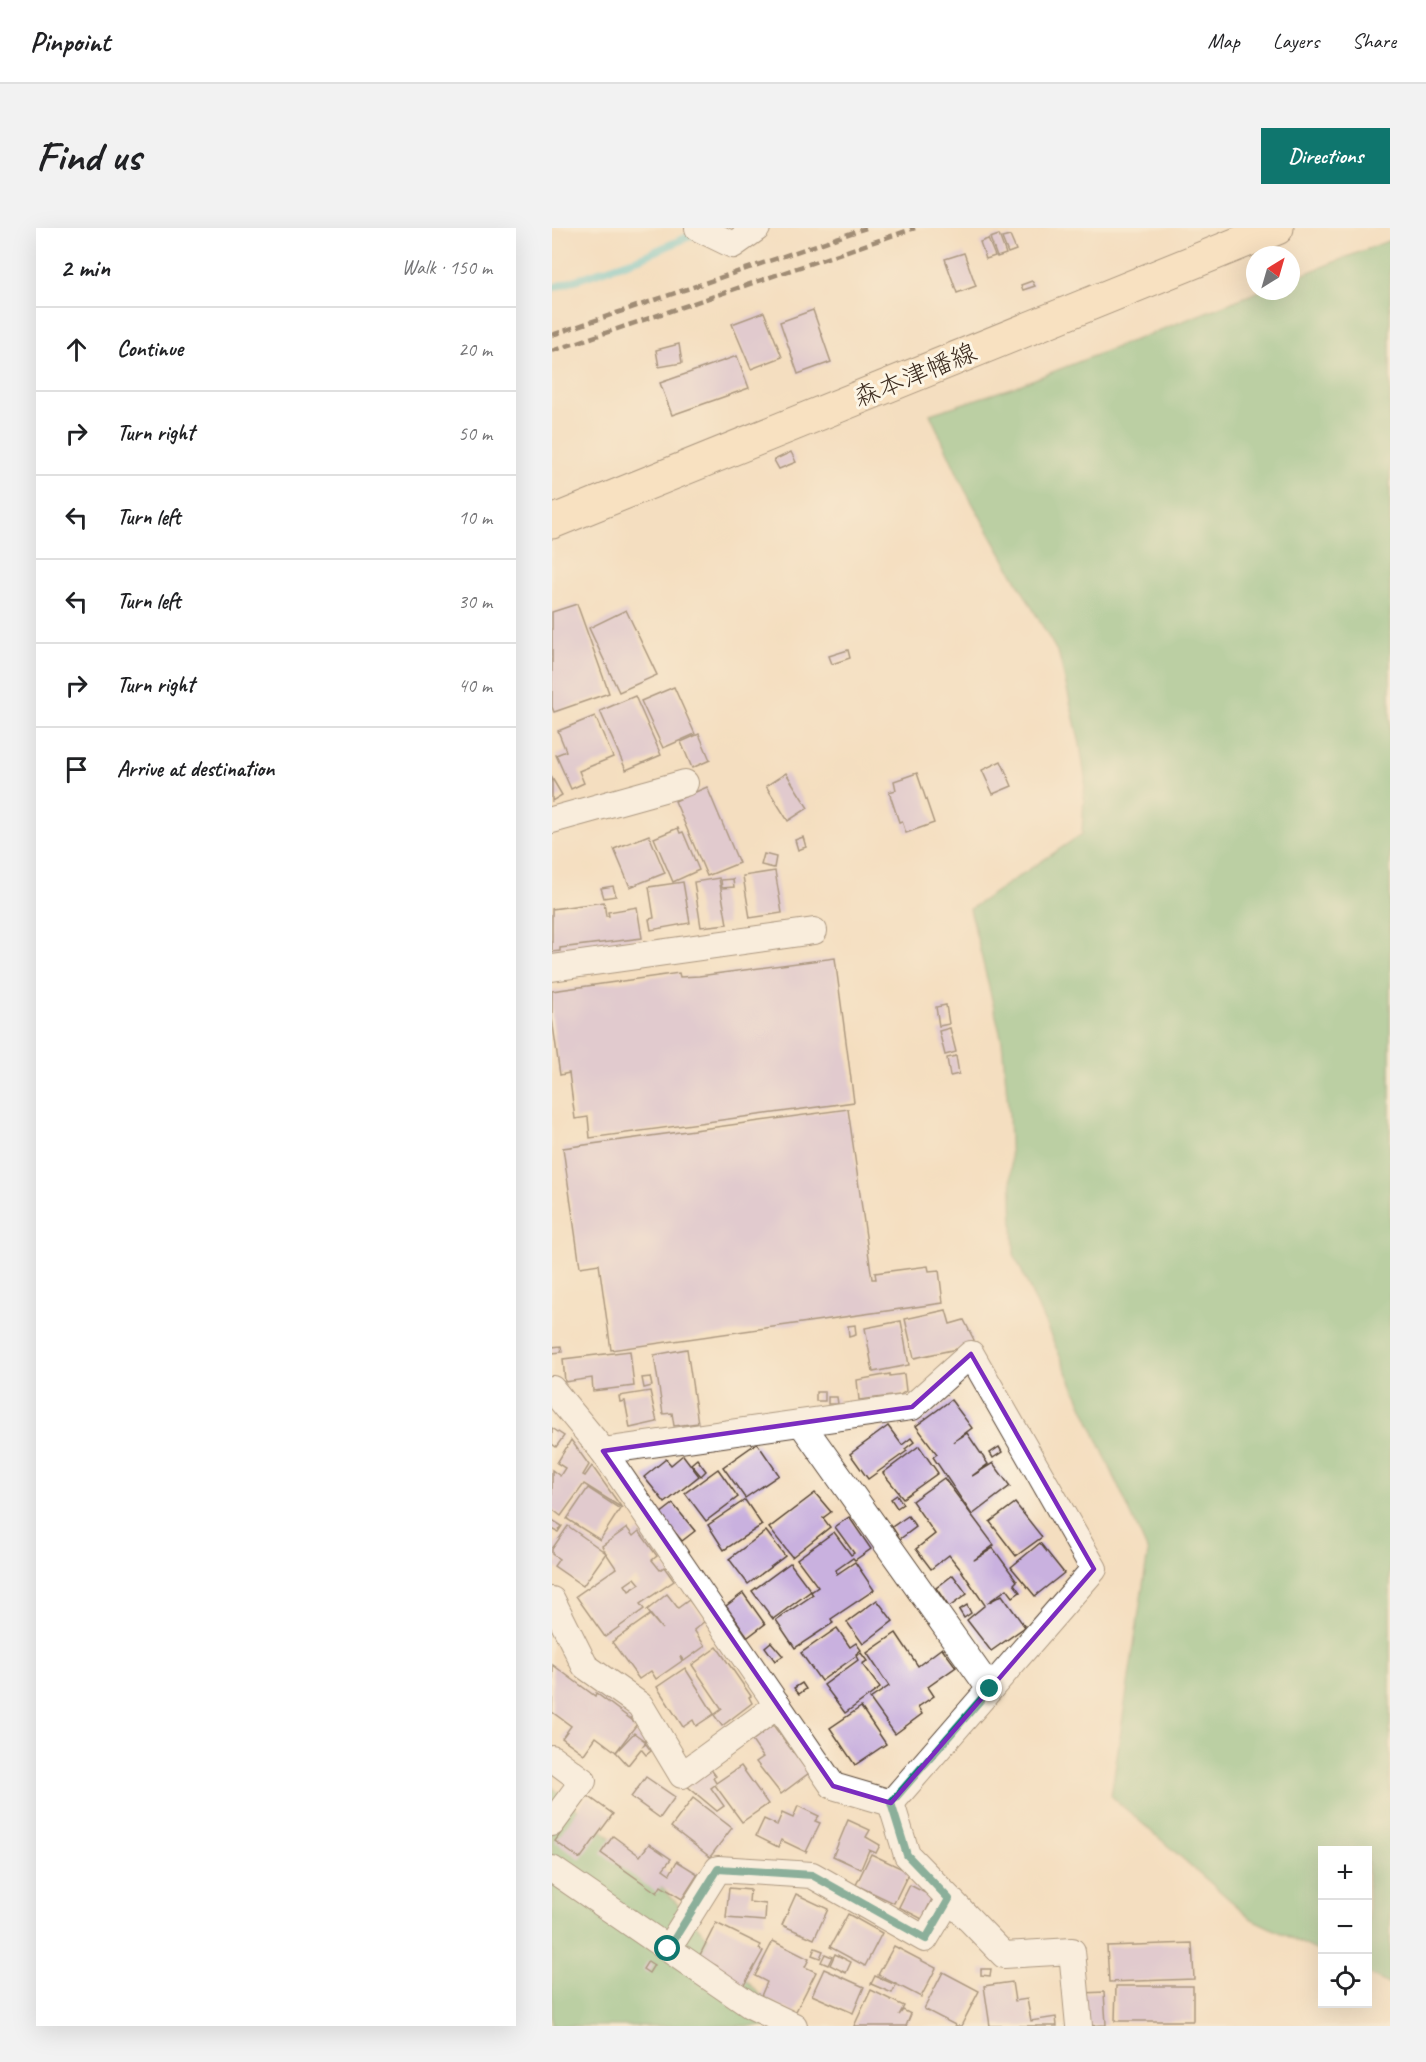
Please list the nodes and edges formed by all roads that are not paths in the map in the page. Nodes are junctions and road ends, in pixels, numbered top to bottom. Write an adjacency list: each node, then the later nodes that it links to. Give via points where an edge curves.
1 (698, 228): 2 (street, via 733,245)
2 (758, 228)
3 (1277, 228): 4 (main road, 森本津幡線)
4 (552, 522)
5 (685, 783): 6 (street)
6 (552, 820)
7 (814, 931): 8 (street)
8 (552, 968)
9 (552, 1389): 11 (street)
10 (801, 1424): 11 (street); 13 (street); 13 (street, via 912,1407 971,1354 1094,1569)
11 (603, 1451): 14 (street)
12 (552, 1600): 14 (street, via 585,1666 640,1705 682,1775)
13 (990, 1689): 16 (street)
14 (778, 1705): 16 (street, via 833,1786)
15 (552, 1758): 17 (street, via 583,1781)
16 (891, 1803): 19 (street, via 907,1855)
17 (552, 1823)
18 (552, 1869): 20 (street)
19 (949, 1899): 20 (street, via 926,1939 812,1875 718,1869); 22 (street, via 1004,1955 1072,1951)
20 (668, 1949): 21 (street, via 750,2004)
21 (794, 2026)
22 (1079, 2026)

